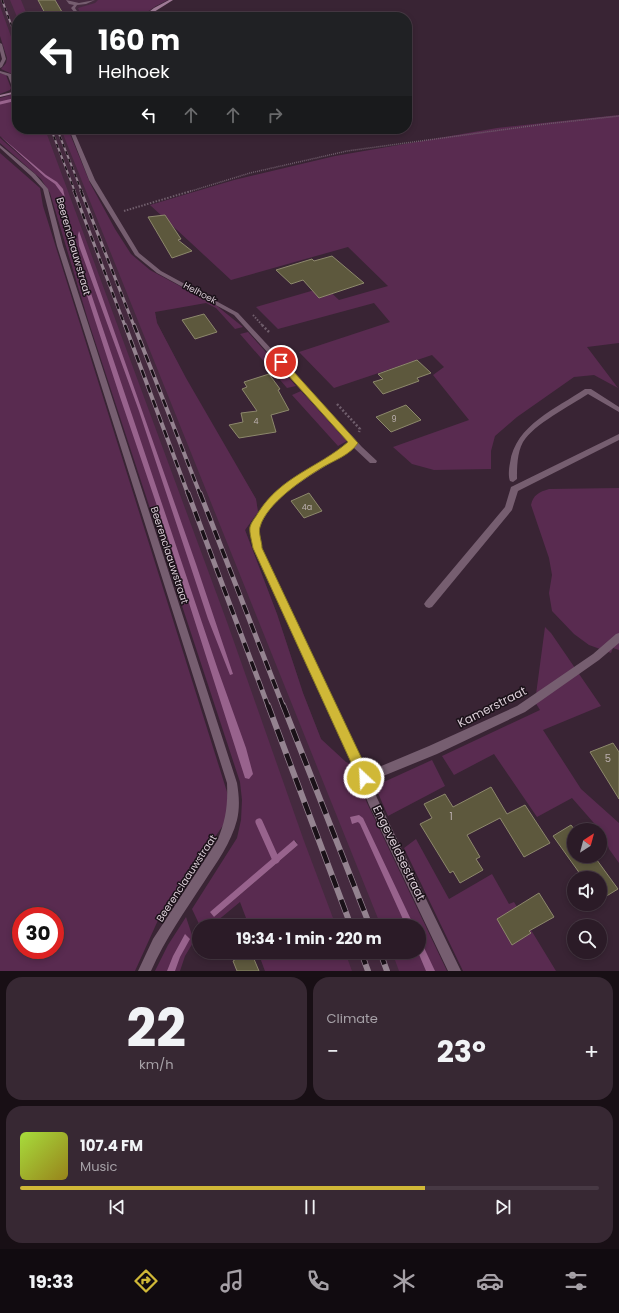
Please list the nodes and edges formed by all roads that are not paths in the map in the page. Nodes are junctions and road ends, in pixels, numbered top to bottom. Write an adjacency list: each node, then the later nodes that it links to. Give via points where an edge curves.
1 (68, 0): 4 (street)
2 (93, 0): 4 (street)
3 (171, 0): 6 (street)
4 (75, 5): 5 (street, via 73,8)
5 (76, 12)
6 (151, 12)
7 (0, 44): 8 (street, via 4,59)
8 (0, 67)
9 (0, 72): 10 (street, via 10,75)
10 (12, 80)
11 (12, 93): 12 (street)
12 (0, 96)
13 (73, 134): 17 (street, Helhoek, via 92,180 132,248 144,262 226,308 244,322)
14 (0, 146): 23 (street, Beerenclaauwstraat, via 38,180 47,194 60,246 232,783 234,814 222,845 157,943)
15 (619, 410): 19 (street, via 588,391 532,428 521,439 516,450)
16 (619, 437): 20 (street, via 514,489 509,508)
17 (354, 443): 18 (street, Helhoek); 22 (street, via 339,455 292,482 267,506 254,527 258,548)
18 (373, 461)
19 (513, 479)
20 (429, 604)
21 (619, 637): 22 (street, Kamerstraat, via 596,657 521,709 433,750)
22 (364, 778): 24 (street, Engeveldsestraat, via 373,802)
23 (144, 971)
24 (455, 971)

